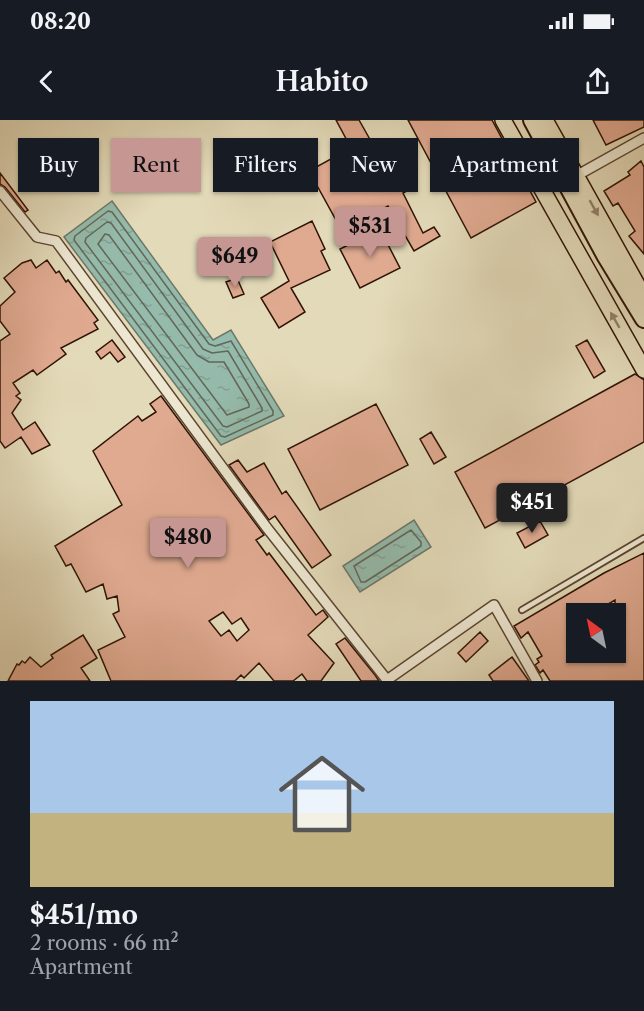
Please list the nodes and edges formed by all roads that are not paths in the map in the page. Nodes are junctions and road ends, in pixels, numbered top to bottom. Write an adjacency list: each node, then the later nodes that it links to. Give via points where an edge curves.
1 (503, 120): 11 (highway, one-way to 1)
2 (532, 120): 10 (highway)
3 (545, 120): 4 (highway)
4 (555, 138)
5 (644, 138): 6 (street)
6 (579, 174)
7 (579, 181): 9 (highway, one-way to 9)
8 (0, 191): 14 (street, via 37,237 56,241 267,528 387,680 494,605)
9 (644, 297)
10 (644, 319)
11 (644, 370)
12 (644, 538): 13 (lane)
13 (522, 610)
14 (537, 681)

